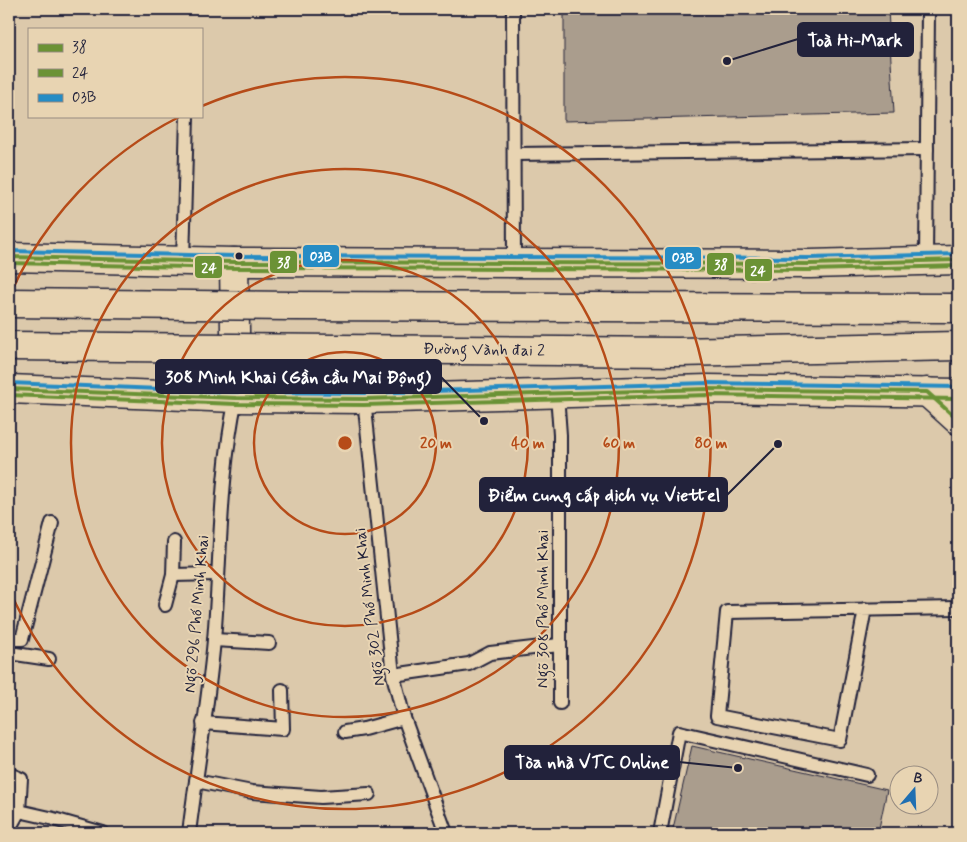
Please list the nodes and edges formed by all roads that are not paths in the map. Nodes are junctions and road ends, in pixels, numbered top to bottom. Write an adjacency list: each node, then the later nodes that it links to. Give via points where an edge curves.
1 (513, 9): 5 (lane)
2 (928, 9): 4 (lane)
3 (187, 118): 8 (lane)
4 (927, 149): 5 (lane); 9 (lane)
5 (514, 154): 11 (lane)
6 (9, 257): 8 (main road)
7 (958, 260): 9 (main road)
8 (183, 261): 10 (main road)
9 (926, 261): 11 (main road)
10 (234, 262): 11 (main road); 20 (main road)
11 (514, 263)
12 (9, 303): 13 (main road, bridge)
13 (958, 308)
14 (9, 346): 15 (main road, Đường Vành đai 2, bridge, via 678,352)
15 (958, 346)
16 (9, 390): 20 (main road)
17 (927, 392): 18 (main road); 19 (main road, via 708,390); 22 (main road)
18 (958, 393)
19 (557, 394): 21 (main road); 33 (lane, Ngõ 308 Phố Minh Khai, via 560,435)
20 (236, 398): 21 (main road); 25 (lane, Ngõ 296 Phố Minh Khai, via 222,486)
21 (364, 399): 36 (lane, Ngõ 302 Phố Minh Khai)
22 (958, 420)
23 (52, 523): 32 (lane, via 22,639 10,639)
24 (174, 542): 26 (lane)
25 (218, 574): 26 (lane); 30 (lane, Ngõ 296 Phố Minh Khai)
26 (173, 575): 27 (lane)
27 (164, 605)
28 (958, 608): 29 (lane)
29 (865, 609): 29 (lane, via 727,612 717,716 840,740)
30 (214, 640): 31 (lane); 40 (lane, Ngõ 296 Phố Minh Khai)
31 (269, 643)
32 (9, 644)
33 (559, 645): 36 (lane, via 490,653 469,664); 38 (lane, Ngõ 308 Phố Minh Khai)
34 (9, 653): 35 (lane)
35 (49, 659)
36 (393, 675): 39 (lane, Ngõ 302 Phố Minh Khai)
37 (282, 690): 40 (lane, via 283,729)
38 (560, 703)
39 (404, 718): 41 (lane); 50 (lane, Ngõ 302 Phố Minh Khai)
40 (203, 724): 44 (lane, Ngõ 296 Phố Minh Khai)
41 (345, 732)
42 (9, 774): 46 (lane, via 21,779)
43 (867, 775): 51 (lane, via 679,732)
44 (196, 781): 45 (lane, via 252,792 321,797); 49 (lane, Ngõ 296 Phố Minh Khai)
45 (369, 794)
46 (18, 811): 47 (lane); 48 (lane)
47 (9, 829)
48 (103, 833)
49 (189, 833)
50 (446, 833)
51 (660, 833)

